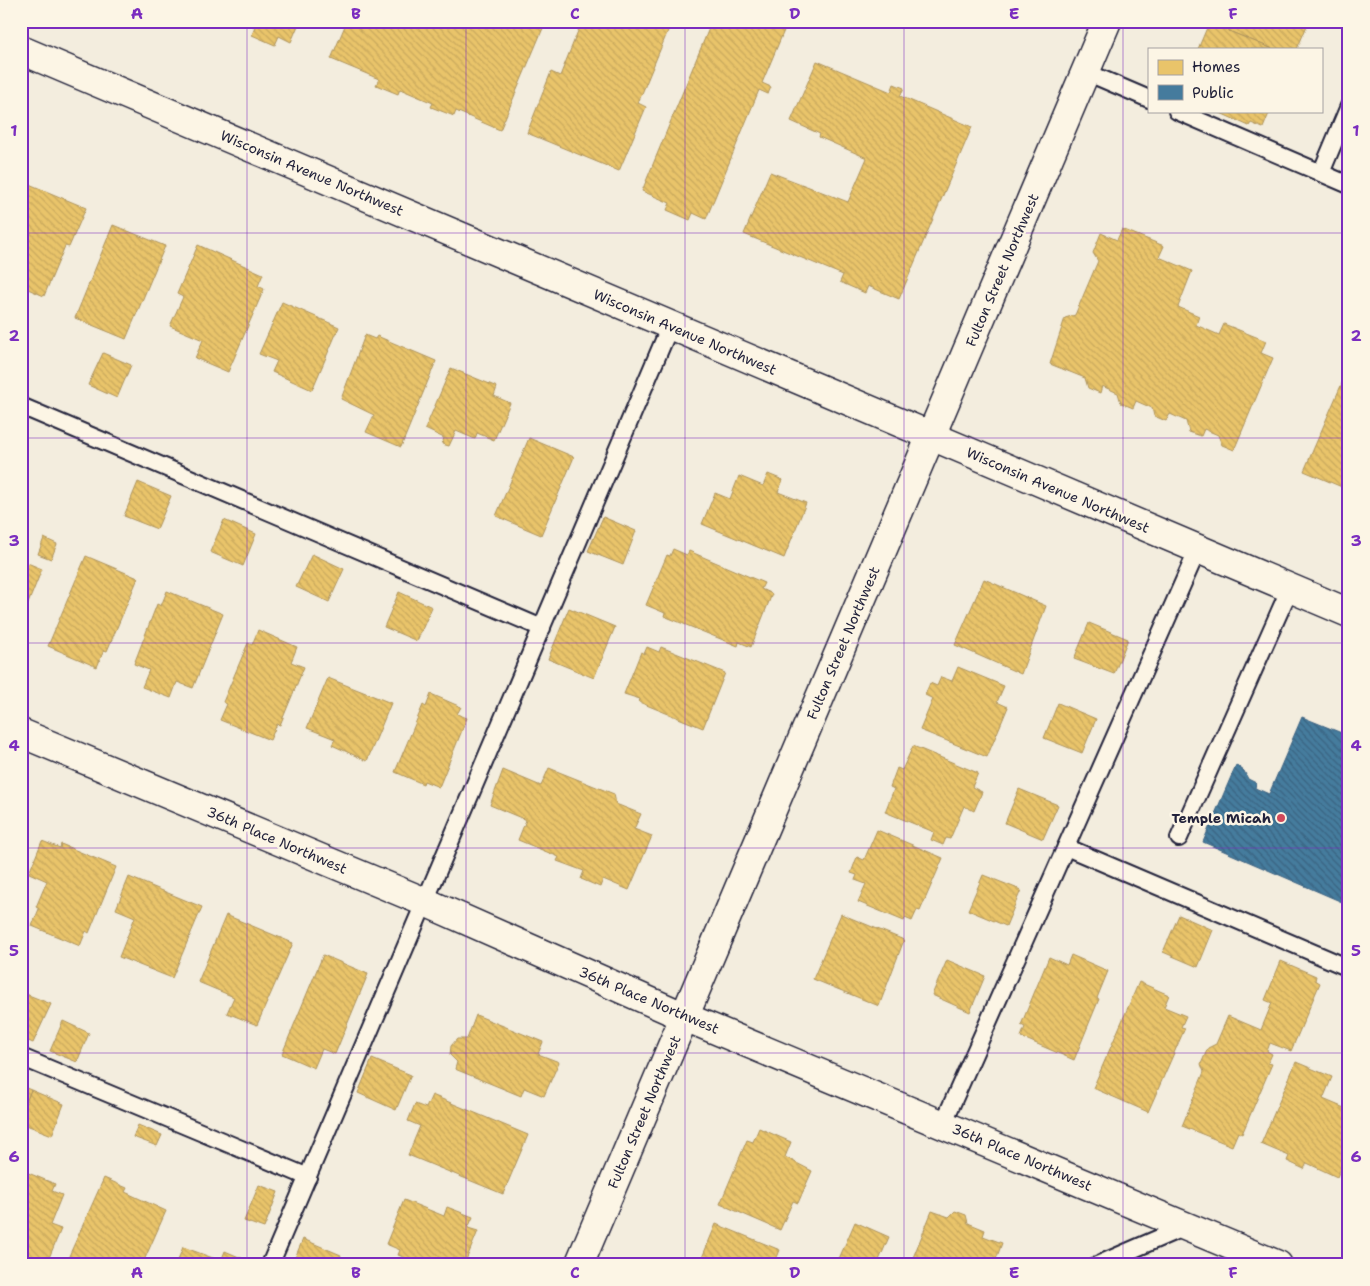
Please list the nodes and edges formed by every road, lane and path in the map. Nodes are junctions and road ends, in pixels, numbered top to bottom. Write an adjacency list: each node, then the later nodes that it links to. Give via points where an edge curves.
1 (1107, 21): 3 (street, Fulton Street Northwest)
2 (21, 50): 9 (street, Wisconsin Avenue Northwest)
3 (1086, 72): 4 (lane); 11 (street, Fulton Street Northwest)
4 (1148, 99)
5 (1349, 106): 7 (lane)
6 (1179, 112): 7 (lane)
7 (1321, 173): 8 (lane)
8 (1349, 185)
9 (670, 326): 11 (street, Wisconsin Avenue Northwest); 15 (lane)
10 (21, 406): 15 (lane)
11 (931, 437): 12 (street, Wisconsin Avenue Northwest); 21 (street, Fulton Street Northwest)
12 (1198, 549): 13 (street, Wisconsin Avenue Northwest); 18 (lane)
13 (1290, 588): 14 (street, Wisconsin Avenue Northwest); 17 (lane)
14 (1349, 613)
15 (542, 628): 19 (lane)
16 (21, 733): 19 (street, 36th Place Northwest)
17 (1179, 838)
18 (1066, 847): 20 (lane); 23 (lane)
19 (425, 902): 21 (street, 36th Place Northwest); 24 (lane)
20 (1349, 968)
21 (685, 1017): 23 (street, 36th Place Northwest); 27 (street, Fulton Street Northwest)
22 (21, 1057): 24 (lane)
23 (943, 1124): 25 (street, 36th Place Northwest)
24 (308, 1178): 26 (lane)
25 (1187, 1226): 28 (lane); 29 (street, 36th Place Northwest)
26 (270, 1265)
27 (579, 1265)
28 (1097, 1265)
29 (1278, 1265)

